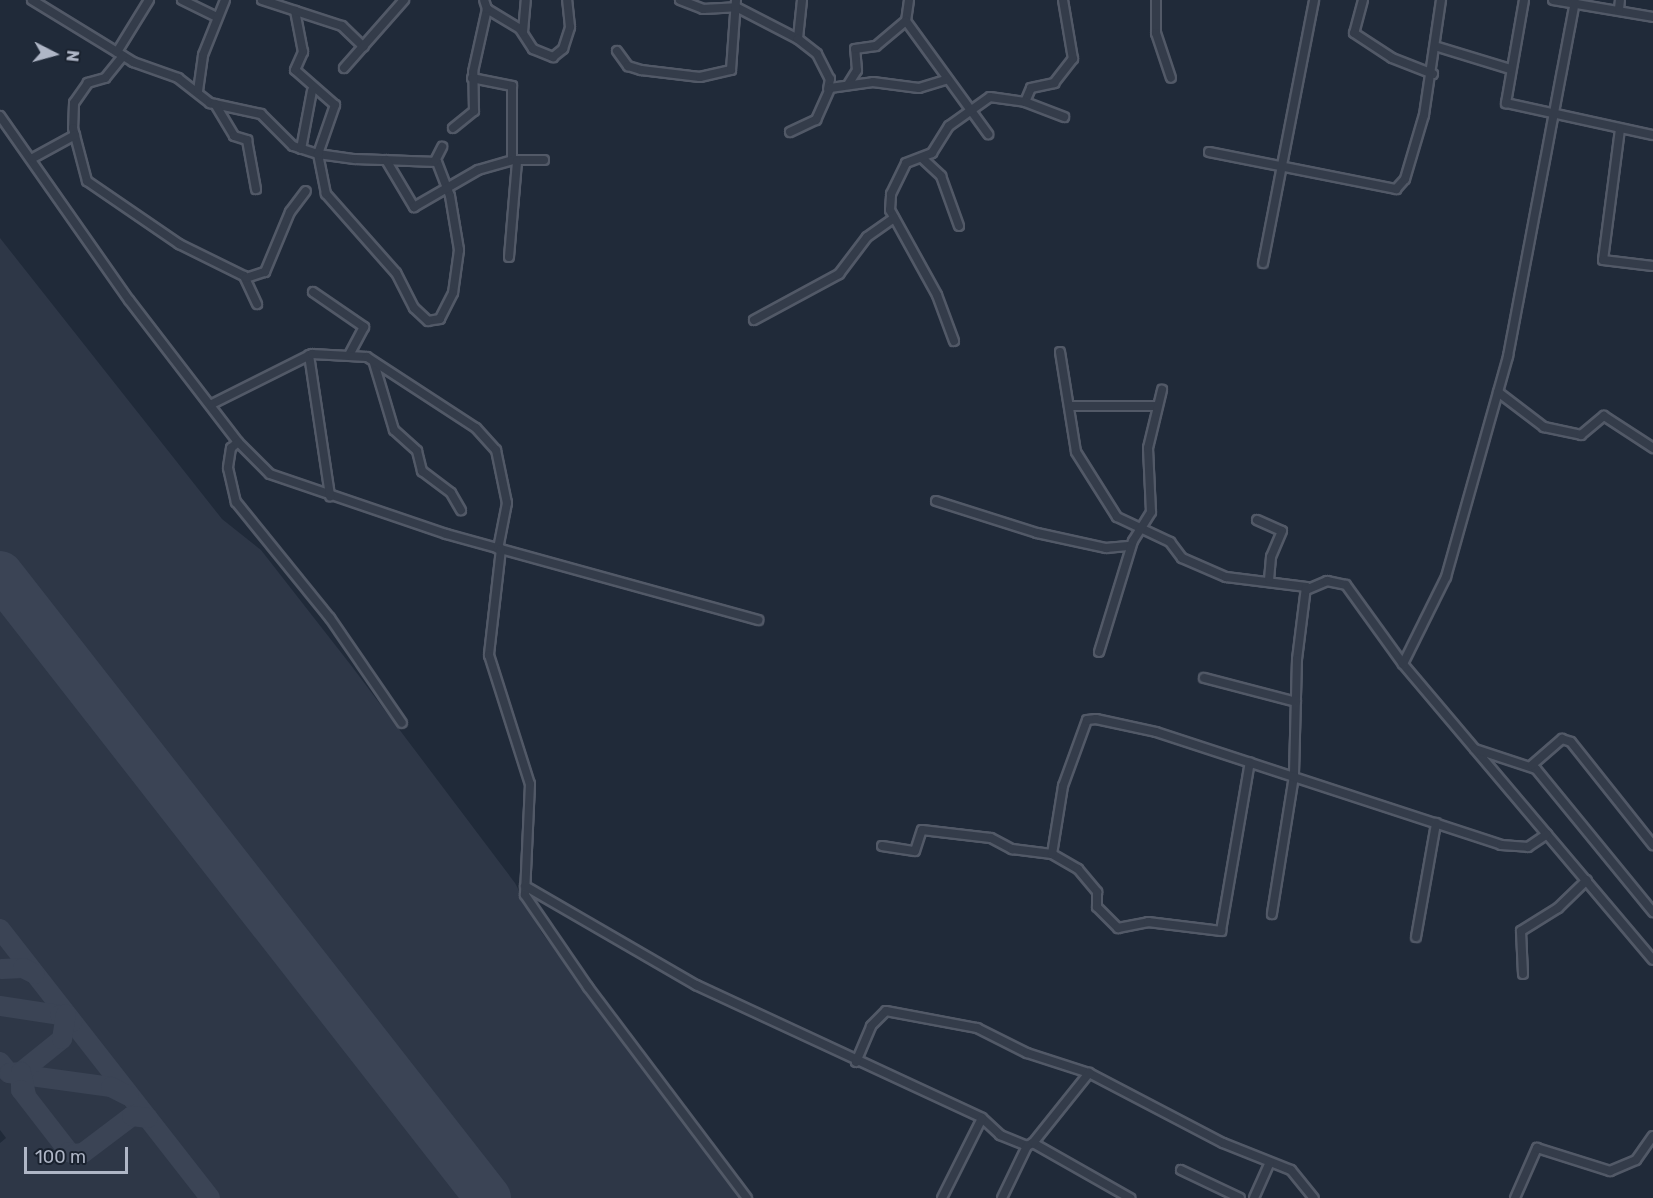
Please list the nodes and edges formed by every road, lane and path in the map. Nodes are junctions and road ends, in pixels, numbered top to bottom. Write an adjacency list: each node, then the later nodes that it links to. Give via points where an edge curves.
1 (32, 0): 34 (street)
2 (149, 0): 34 (street)
3 (182, 0): 26 (street)
4 (225, 0): 26 (street)
5 (262, 0): 23 (street)
6 (404, 0): 31 (street)
7 (484, 0): 24 (street)
8 (526, 0): 29 (street)
9 (567, 0): 29 (street, via 570,27 563,49 553,57 533,49)
10 (680, 0): 22 (street, via 703,9)
11 (802, 0): 30 (street)
12 (909, 0): 28 (street)
13 (1064, 0): 45 (street, via 1073,59 1054,83 1031,88)
14 (1156, 0): 39 (street, via 1156,33)
15 (1314, 0): 67 (street)
16 (1363, 0): 37 (street, via 1354,33 1392,58)
17 (1441, 0): 32 (street)
18 (1524, 0): 36 (street)
19 (1553, 0): 21 (street)
20 (1620, 0): 25 (street)
21 (1575, 3): 25 (street); 48 (street)
22 (736, 4): 30 (street); 33 (street, via 734,63 728,72 700,77 641,70 628,66)
23 (292, 5): 31 (street, via 342,26); 44 (street, via 303,52 294,69)
24 (487, 9): 29 (street); 38 (street, via 477,39)
25 (1618, 9): 27 (street)
26 (217, 17): 43 (street)
27 (1653, 17)
28 (906, 21): 40 (street); 41 (street, via 876,46 855,49 857,70)
29 (523, 32)
30 (798, 39): 42 (street, via 817,54 830,79)
31 (364, 47): 35 (street)
32 (1438, 47): 36 (street); 37 (street)
33 (617, 51)
34 (120, 54): 43 (street); 55 (street, via 105,78 88,83 79,96 72,114)
35 (344, 68)
36 (1510, 69): 48 (street, via 1506,103)
37 (1433, 74): 67 (street, via 1412,161 1396,189)
38 (472, 78): 51 (street, via 474,111); 66 (street, via 512,86)
39 (1171, 78)
40 (948, 79): 41 (street, via 908,88); 47 (street)
41 (849, 83): 42 (street)
42 (828, 89): 53 (street, via 816,120)
43 (198, 91): 46 (street)
44 (312, 91): 58 (street); 60 (street, via 335,105)
45 (1026, 102): 47 (street, via 990,97); 50 (street)
46 (215, 104): 58 (street, via 261,114); 68 (street, via 234,136 247,141)
47 (968, 110): 54 (street); 62 (street)
48 (1555, 115): 52 (street); 86 (street, via 1520,309)
49 (0, 116): 61 (street)
50 (1064, 117)
51 (453, 128)
52 (1620, 129): 56 (street); 75 (street, via 1603,260)
53 (790, 132)
54 (988, 134)
55 (75, 135): 61 (street); 76 (street, via 87,181 179,244)
56 (1653, 135)
57 (442, 147): 65 (street)
58 (301, 149): 60 (street)
59 (1209, 152): 67 (street)
60 (318, 154): 63 (street); 70 (street, via 329,201 396,273 414,308 431,321 446,309 458,270)
61 (33, 158): 87 (street, via 129,300)
62 (923, 159): 71 (street, via 906,164 891,194); 72 (street, via 941,176)
63 (386, 160): 65 (street); 70 (street, via 412,207)
64 (544, 160): 66 (street)
65 (435, 161): 70 (street)
66 (515, 161): 70 (street, via 478,170); 73 (street)
67 (1283, 169): 74 (street)
68 (256, 189)
69 (306, 191): 76 (street, via 290,212 265,272)
70 (446, 191)
71 (894, 218): 79 (street, via 870,233 839,274); 80 (street, via 937,295)
72 (958, 226)
73 (509, 257)
74 (1263, 263)
75 (1653, 266)
76 (246, 278): 78 (street)
77 (313, 292): 82 (street, via 364,327)
78 (257, 304)
79 (754, 320)
80 (954, 341)
81 (1060, 352): 88 (street)
82 (350, 353): 83 (street); 84 (street)
83 (309, 355): 87 (street); 92 (street)
84 (374, 363): 94 (street, via 394,430 417,451 422,471 451,493); 98 (street, via 447,408 496,450 507,502)
85 (1162, 390): 89 (street)
86 (1498, 392): 91 (street, via 1544,427 1581,435 1604,416); 103 (street, via 1446,577)
87 (212, 404): 90 (street)
88 (1070, 406): 89 (street); 96 (street, via 1081,464 1113,513)
89 (1154, 406): 96 (street, via 1147,464 1151,512)
90 (238, 442): 92 (street, via 279,479); 106 (street, via 229,456 236,502 330,618)
91 (1653, 448)
92 (330, 496): 98 (street)
93 (936, 501): 97 (street, via 1037,533 1106,548)
94 (461, 510)
95 (1257, 520): 99 (street, via 1282,531 1270,557)
96 (1139, 530): 97 (street); 99 (street, via 1226,577)
97 (1131, 546): 102 (street)
98 (499, 549): 101 (street); 117 (street, via 489,655 530,784)
99 (1269, 579): 100 (street, via 1302,584)
100 (1306, 590): 103 (street, via 1327,581 1346,585); 105 (street)
101 (758, 620)
102 (1099, 652)
103 (1403, 664): 107 (street)
104 (1204, 678): 105 (street)
105 (1296, 702): 110 (street)
106 (402, 723)
107 (1473, 748): 109 (street); 112 (street)
108 (1250, 762): 110 (street); 115 (street, via 1128,724 1087,720 1063,786); 115 (street, via 1224,931 1148,922 1118,928 1097,907 1097,892 1078,869)
109 (1532, 765): 113 (street, via 1562,739 1571,742); 118 (street)
110 (1294, 776): 111 (street); 119 (street)
111 (1436, 823): 112 (street, via 1515,847 1528,847); 120 (street)
112 (1547, 834): 116 (street)
113 (1653, 845)
114 (882, 846): 115 (street, via 915,851 922,831 935,831 974,834 1012,849)
115 (1052, 854)
116 (1587, 880): 121 (street); 122 (street, via 1558,908 1521,931)
117 (525, 886): 123 (street, via 629,951); 130 (street, via 534,910 588,987)
118 (1653, 912)
119 (1272, 914)
120 (1416, 937)
121 (1653, 960)
122 (1523, 974)
123 (856, 1062): 124 (street, via 871,1026 890,1011 977,1028 1027,1053); 125 (street)
124 (1089, 1072): 127 (street); 128 (street)
125 (982, 1118): 127 (street); 131 (street)
126 (1653, 1136): 137 (street, via 1636,1160 1610,1171 1537,1148)
127 (1030, 1144): 132 (street); 133 (street)
128 (1270, 1162): 135 (street); 136 (street, via 1296,1173)
129 (1181, 1170): 134 (street)
130 (747, 1198)
131 (942, 1198)
132 (1002, 1198)
133 (1130, 1198)
134 (1240, 1198)
135 (1254, 1198)
136 (1314, 1198)
137 (1515, 1198)

